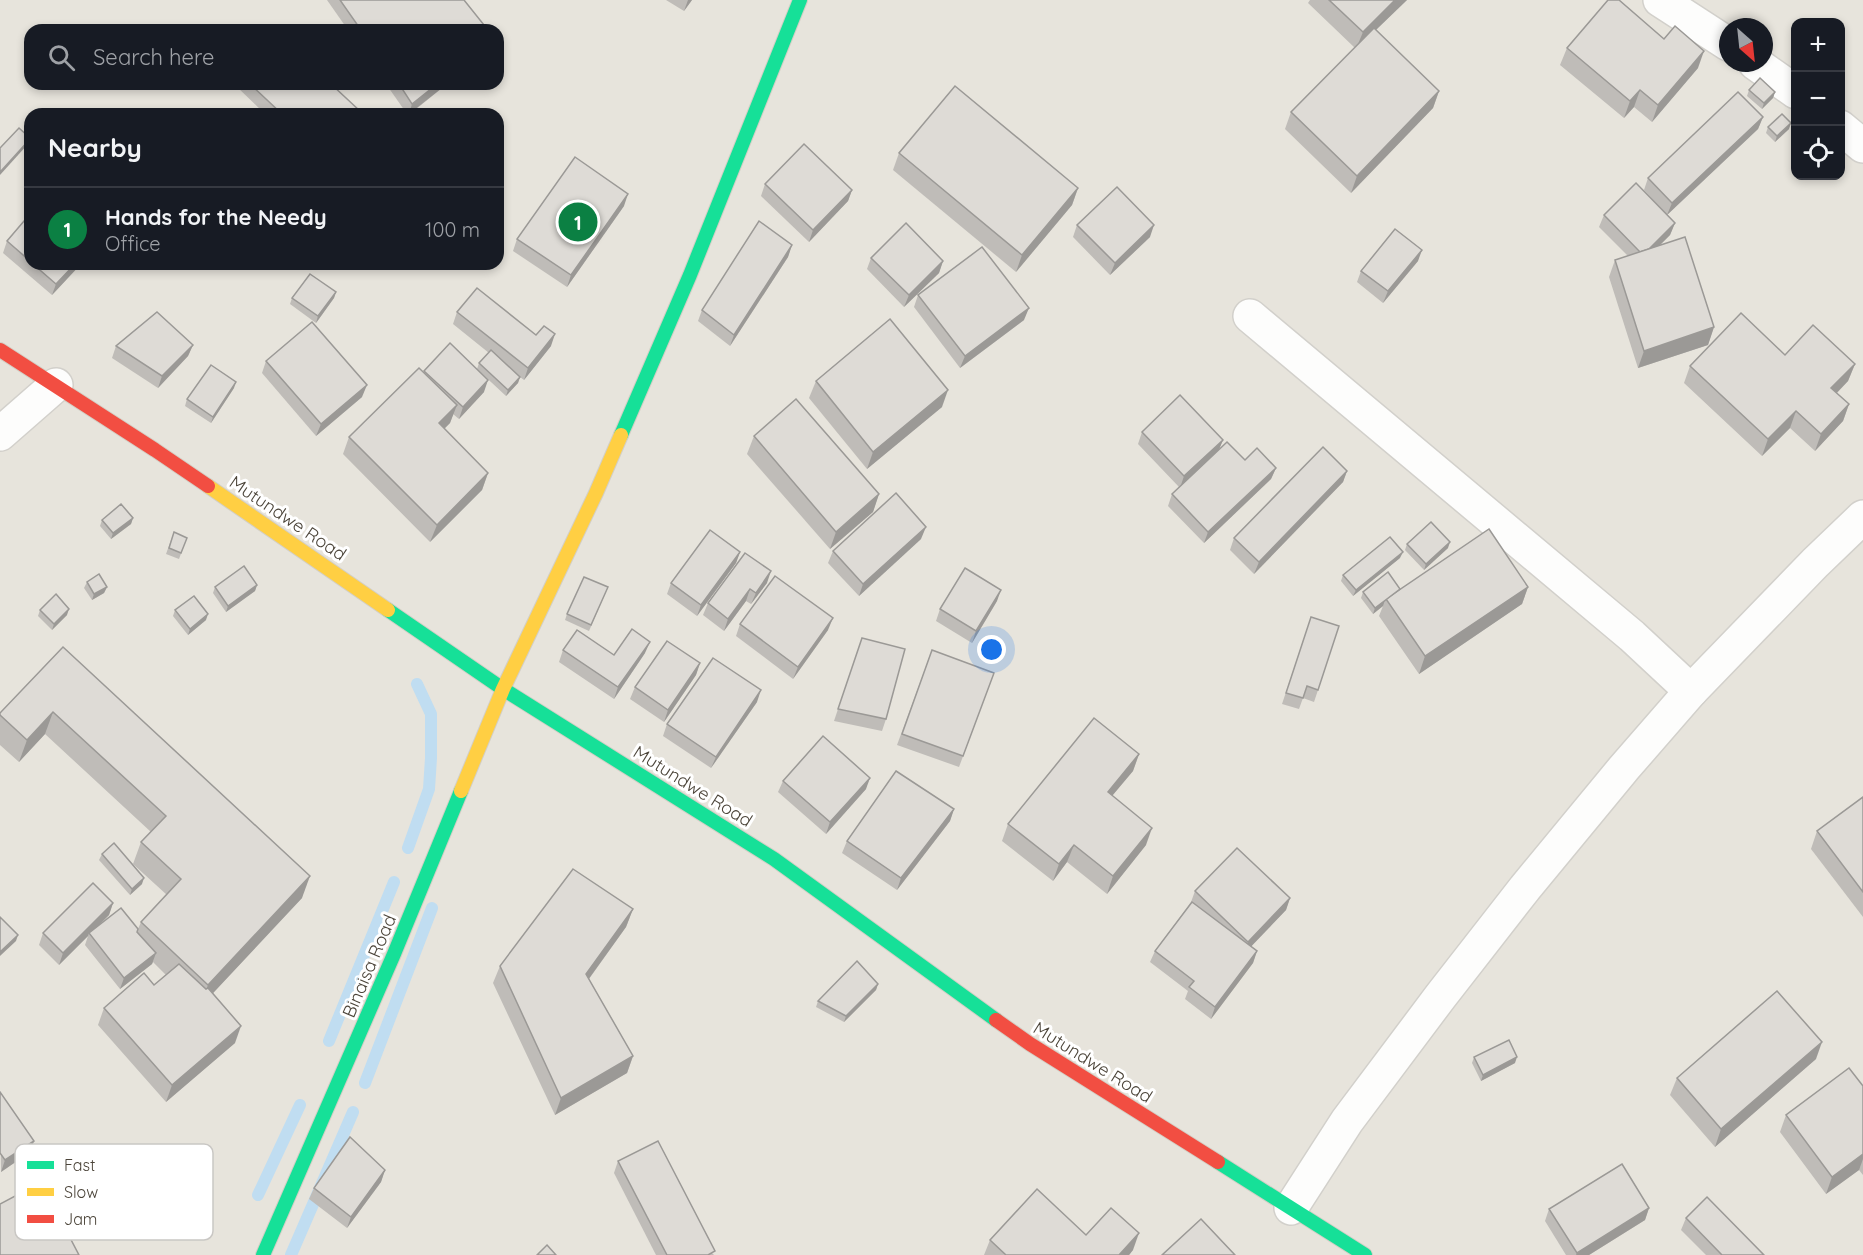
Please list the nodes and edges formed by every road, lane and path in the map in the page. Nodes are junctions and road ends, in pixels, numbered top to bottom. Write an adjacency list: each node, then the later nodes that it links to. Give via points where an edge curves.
1 (800, 0): 13 (main road, Binaisa Road, via 690,275 605,471)
2 (1660, 0): 3 (street)
3 (1719, 38)
4 (1768, 72): 5 (street)
5 (1791, 88)
6 (1845, 131): 7 (street)
7 (1863, 146)
8 (1251, 316): 14 (street)
9 (0, 350): 10 (main road, Mutundwe Road)
10 (56, 385): 11 (street); 13 (main road, Mutundwe Road)
11 (0, 434)
12 (1863, 517): 14 (street)
13 (503, 689): 15 (main road, Mutundwe Road, via 774,859 1030,1044); 16 (main road, Binaisa Road, via 394,954)
14 (1691, 690): 15 (street, via 1525,888 1440,997 1347,1120)
15 (1290, 1208): 17 (main road, Mutundwe Road)
16 (263, 1255)
17 (1365, 1255)

